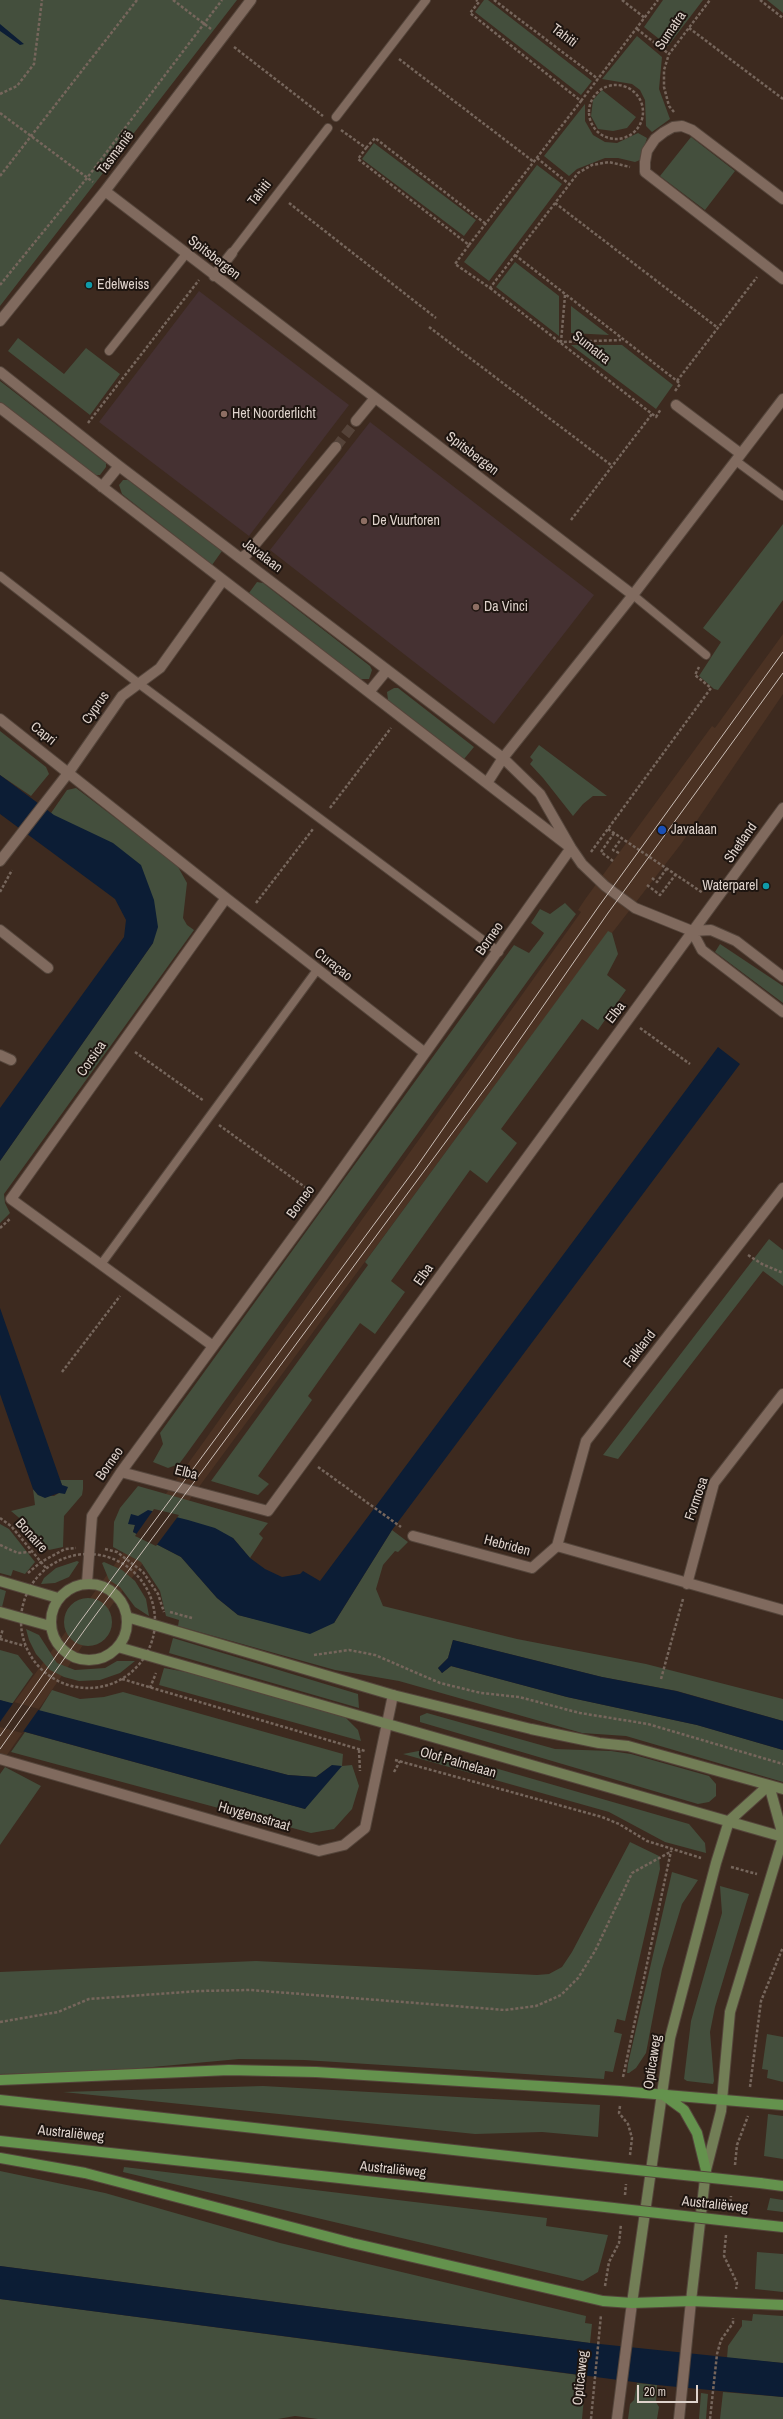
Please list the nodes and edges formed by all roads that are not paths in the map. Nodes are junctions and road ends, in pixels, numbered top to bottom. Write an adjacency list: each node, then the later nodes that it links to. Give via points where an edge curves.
1 (251, 0): 5 (street, Tasmanië)
2 (426, 0): 3 (lane)
3 (336, 117)
4 (328, 128): 7 (lane, Tahiti)
5 (105, 190): 8 (street, Spitsbergen); 11 (street, Tasmanië)
6 (783, 199): 10 (street, via 692,130 682,126 673,127 655,139 647,151 645,172)
7 (232, 253): 9 (street, Tahiti)
8 (186, 254): 9 (street, Spitsbergen); 12 (lane)
9 (211, 273): 14 (street, Spitsbergen)
10 (783, 279)
11 (0, 321)
12 (109, 351)
13 (0, 372): 21 (street, Javalaan)
14 (375, 398): 18 (street); 27 (street, Spitsbergen)
15 (783, 399): 20 (street)
16 (672, 402): 20 (street)
17 (0, 408): 22 (street, Javalaan)
18 (356, 421)
19 (336, 447): 24 (street)
20 (738, 457): 23 (lane); 27 (street)
21 (119, 466): 22 (street); 24 (street, Javalaan)
22 (102, 487): 26 (street, Javalaan)
23 (783, 496)
24 (241, 558): 29 (street, Javalaan)
25 (0, 576): 30 (lane)
26 (223, 580): 30 (street, Cyprus, via 160,668); 31 (street, Javalaan)
27 (633, 595): 28 (lane); 33 (street)
28 (706, 655)
29 (387, 670): 31 (street); 33 (street, Javalaan)
30 (138, 683): 34 (street, Cyprus, via 122,696); 42 (lane)
31 (369, 692): 35 (street, Javalaan)
32 (0, 719): 34 (street, Capri)
33 (503, 758): 35 (street); 37 (street, Javalaan, via 540,794)
34 (69, 772): 38 (street, Cyprus); 39 (street)
35 (487, 783): 37 (street, Javalaan)
36 (783, 808): 41 (street, Shetland, via 716,902)
37 (571, 848): 41 (street, Javalaan, via 582,864 605,886 635,908); 42 (street, Borneo)
38 (0, 861)
39 (226, 898): 44 (street, Curaçao); 51 (street, Corsica, via 11,1199)
40 (0, 930): 43 (street)
41 (692, 931): 45 (street, Javalaan, via 711,930 736,941); 46 (street, via 702,950); 54 (street, Elba, via 268,1511)
42 (499, 952): 47 (street, Borneo)
43 (48, 968)
44 (317, 970): 47 (street, Curaçao); 51 (lane)
45 (783, 977)
46 (783, 1012)
47 (425, 1053): 52 (street, Borneo)
48 (0, 1055): 49 (street)
49 (11, 1060)
50 (783, 1188): 56 (street, Falkland, via 586,1441)
51 (102, 1263): 52 (street, Corsica)
52 (213, 1346): 54 (street, Borneo)
53 (783, 1394): 59 (street, Formosa, via 714,1483)
54 (121, 1472): 58 (street, Borneo, via 92,1516)
55 (413, 1536): 56 (street, Hebriden, via 532,1568)
56 (557, 1546): 59 (street)
57 (0, 1581): 60 (street)
58 (87, 1584): 60 (street, via 71,1588); 63 (street, via 106,1588 114,1593)
59 (687, 1584): 61 (street)
60 (58, 1598): 64 (street, via 51,1611)
61 (783, 1610)
62 (0, 1612): 64 (street)
63 (127, 1617): 65 (street, via 126,1633); 66 (street)
64 (50, 1626): 65 (street, via 57,1645 73,1658 97,1659 111,1654)
65 (118, 1647): 67 (street, Olof Palmelaan)
66 (393, 1694): 67 (street, Huygensstraat); 69 (street, via 531,1729 599,1743 628,1746)
67 (387, 1724): 68 (street, Huygensstraat, via 365,1828 344,1845 319,1851); 71 (street, Olof Palmelaan)
68 (0, 1759)
69 (769, 1785): 70 (street); 71 (street); 72 (street)
70 (783, 1789)
71 (729, 1821): 72 (street, Olof Palmelaan); 74 (street, Opticaweg, via 670,2038)
72 (783, 1837): 76 (street, via 730,2012)
73 (0, 2080): 74 (main road, via 229,2070 316,2072)
74 (662, 2094): 76 (main road); 80 (main road, via 684,2110 698,2133); 84 (street, Opticaweg, via 647,2184)
75 (0, 2100): 81 (main road, Australiëweg, bridge)
76 (723, 2100): 77 (main road); 80 (street)
77 (783, 2105)
78 (0, 2141): 82 (main road, Australiëweg, bridge)
79 (0, 2158): 84 (main road, via 85,2173 352,2243 603,2301)
80 (706, 2170): 83 (street)
81 (783, 2186)
82 (783, 2227)
83 (691, 2301): 84 (main road); 85 (main road); 87 (street)
84 (632, 2303): 86 (street, Opticaweg)
85 (783, 2305)
86 (617, 2419)
87 (679, 2419)

